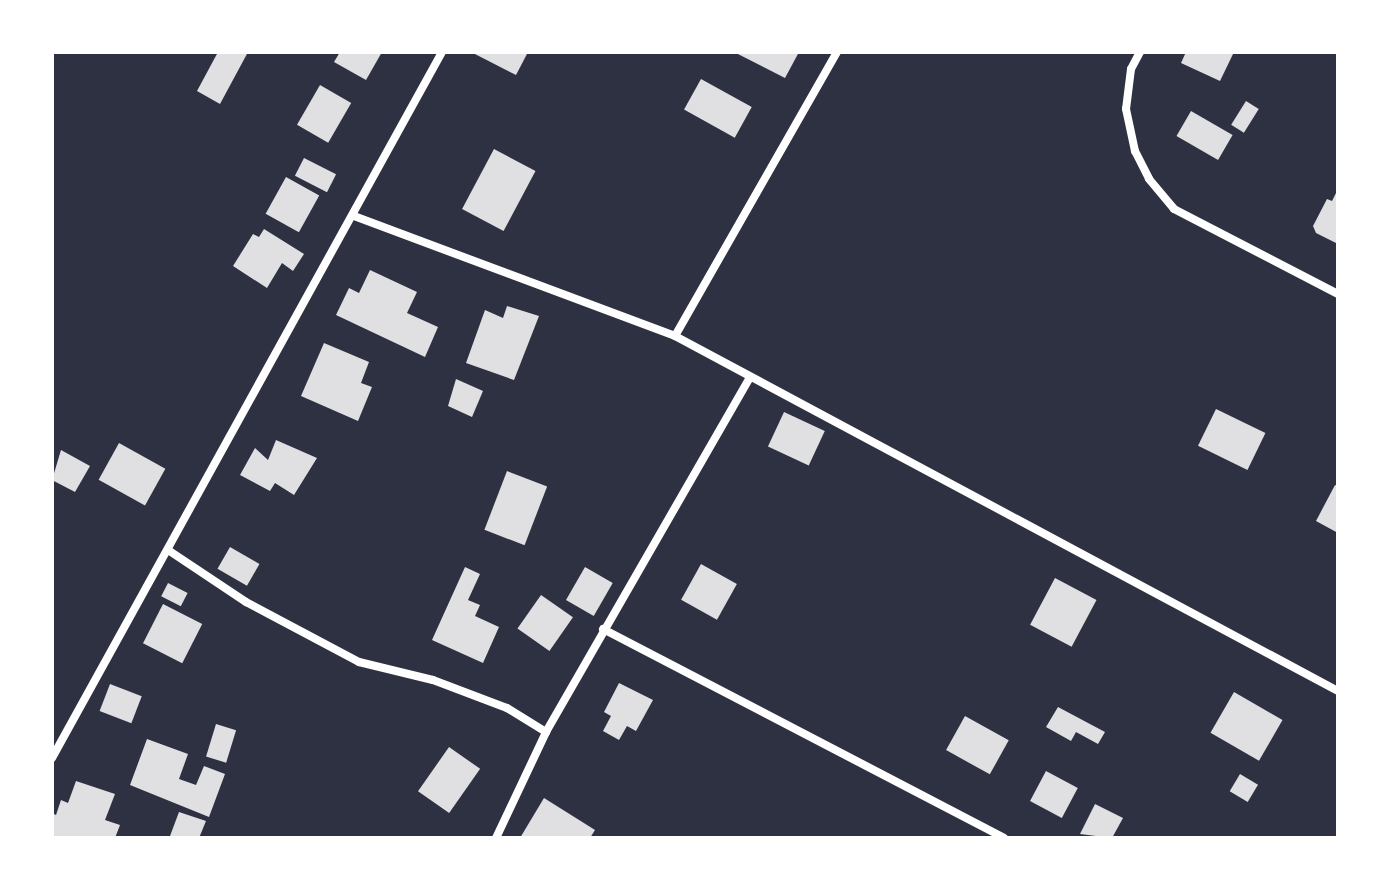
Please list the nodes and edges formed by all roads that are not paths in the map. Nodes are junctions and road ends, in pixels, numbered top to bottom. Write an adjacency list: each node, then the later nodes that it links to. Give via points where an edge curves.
1 (442, 52): 4 (street)
2 (837, 52): 6 (street)
3 (1140, 52): 5 (street, via 1131,69 1126,109 1135,151 1149,179 1174,209)
4 (354, 216): 6 (street); 8 (street)
5 (1338, 294)
6 (675, 336): 7 (street)
7 (750, 377): 9 (street); 10 (street)
8 (168, 550): 11 (street, via 246,602 359,662 433,680 507,708); 12 (street)
9 (603, 629): 11 (street); 14 (street)
10 (1338, 691)
11 (546, 732): 13 (street)
12 (52, 758)
13 (496, 838)
14 (1004, 838)

